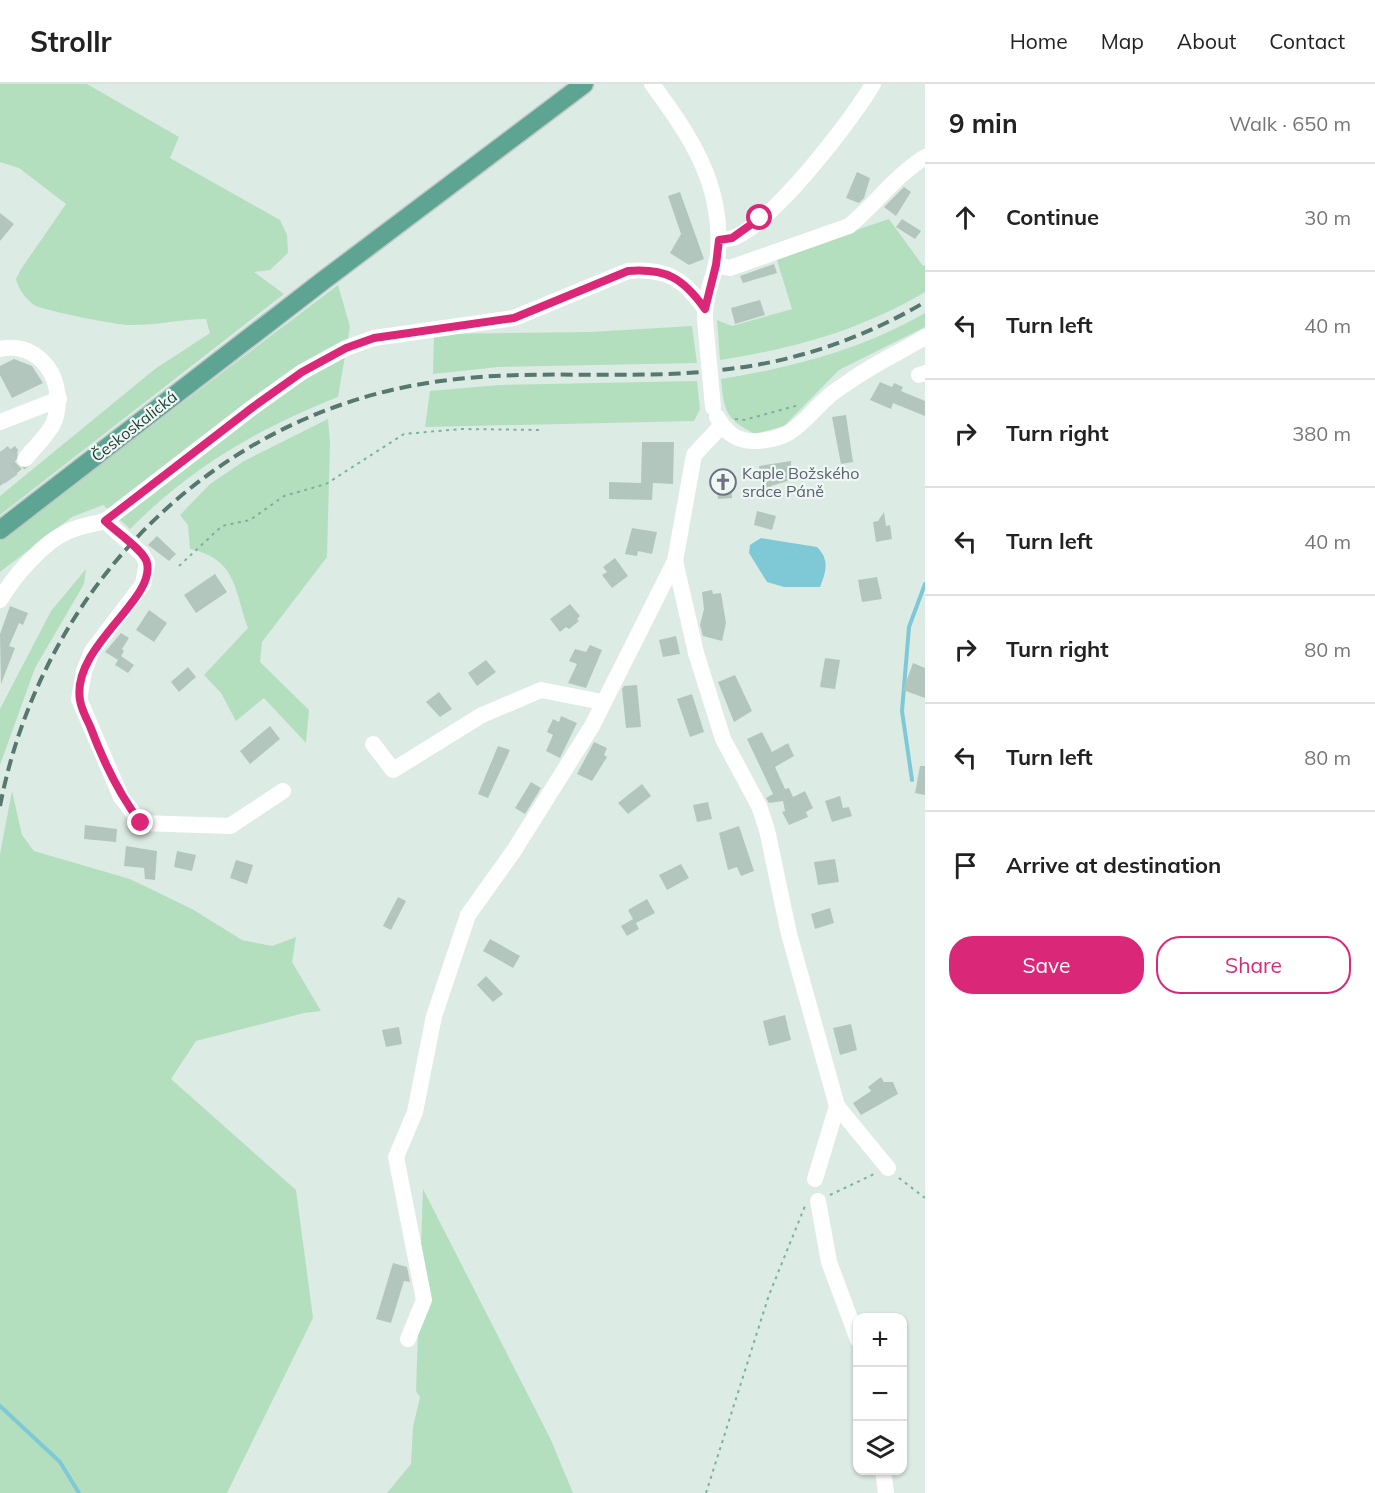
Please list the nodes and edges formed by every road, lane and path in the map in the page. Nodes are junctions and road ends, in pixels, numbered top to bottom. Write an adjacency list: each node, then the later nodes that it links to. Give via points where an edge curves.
1 (584, 84): 17 (main road, Českoskalická)
2 (652, 84): 5 (street, via 708,172)
3 (873, 84): 5 (street, via 804,177 760,218 732,238)
4 (925, 157): 6 (street, via 888,186 865,214 849,226 730,268)
5 (719, 240): 6 (street)
6 (716, 265): 7 (street)
7 (705, 315): 12 (street, bridge); 16 (street, via 693,293 669,274 648,269 628,271 514,318 361,341 302,372)
8 (925, 337): 10 (street)
9 (0, 349): 11 (street, via 15,346 37,354 53,376)
10 (828, 397): 12 (path, via 744,420); 12 (street, via 802,425 774,440 742,440 733,436)
11 (59, 399): 13 (street); 15 (street, via 53,423)
12 (717, 416): 18 (street, via 694,455)
13 (0, 422)
14 (541, 430): 19 (path, via 461,429 404,434 326,484 284,496 250,520 222,526)
15 (21, 454)
16 (105, 521): 20 (street, via 68,531 56,539 14,577); 23 (street, via 147,563 143,584 92,651 79,699 121,797 141,823 230,826)
17 (0, 530)
18 (675, 561): 21 (street); 24 (street, via 696,653 723,739 759,806 767,830 789,934)
19 (179, 567)
20 (0, 600)
21 (602, 702): 22 (street, via 541,690 482,716 393,770); 30 (street, via 592,726 513,852 468,915 434,1016 415,1112 396,1157 424,1300)
22 (374, 744)
23 (284, 791)
24 (837, 1106): 25 (street); 26 (street)
25 (888, 1168): 27 (path); 28 (path)
26 (815, 1179): 32 (path, via 769,1295)
27 (925, 1198)
28 (818, 1201): 29 (street, via 829,1262)
29 (853, 1327)
30 (408, 1339)
31 (884, 1475): 33 (street)
32 (706, 1493)
33 (886, 1493)

